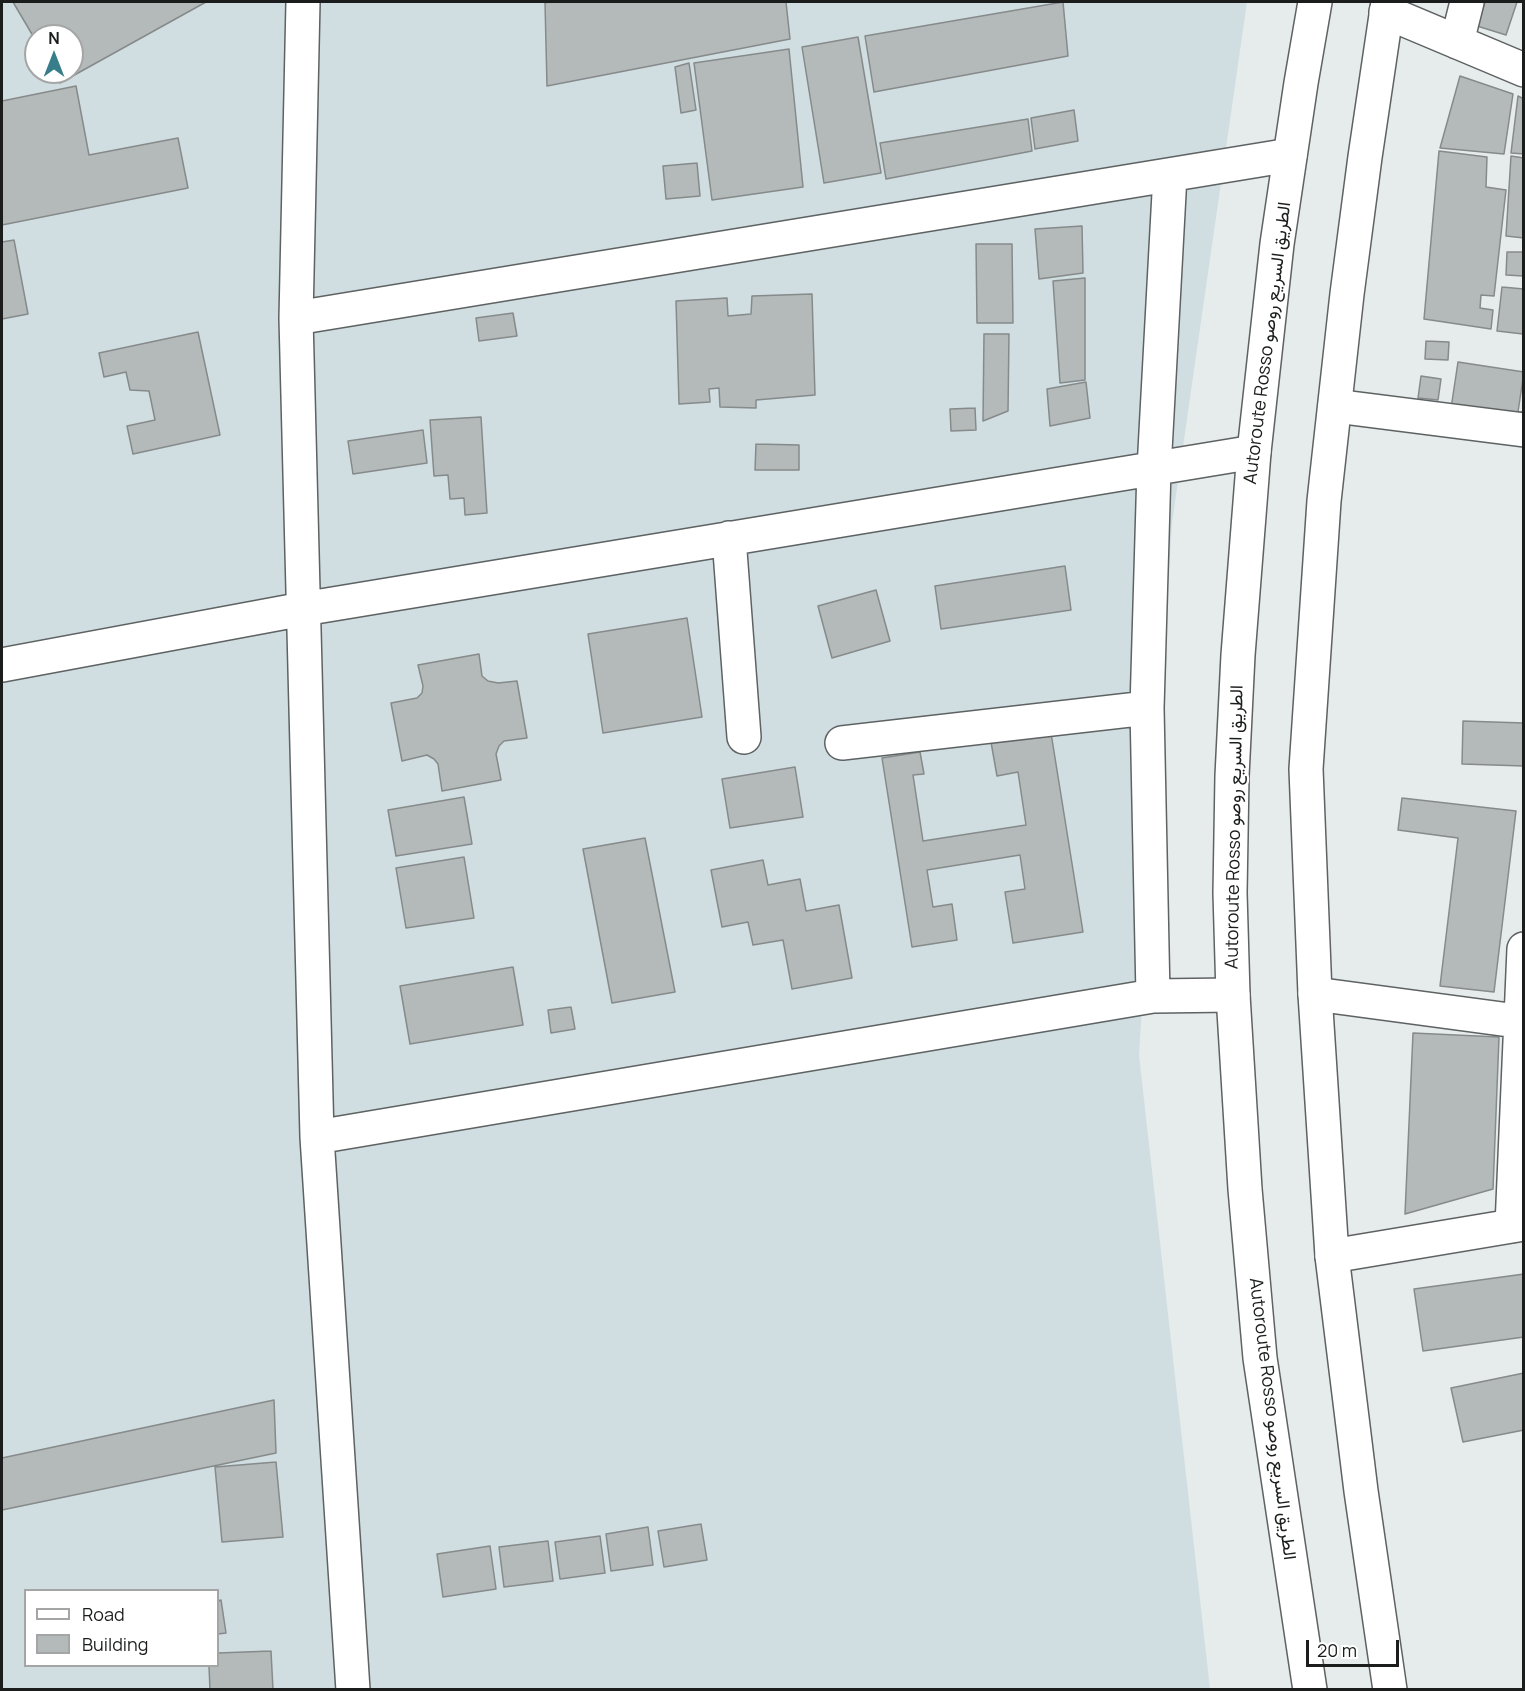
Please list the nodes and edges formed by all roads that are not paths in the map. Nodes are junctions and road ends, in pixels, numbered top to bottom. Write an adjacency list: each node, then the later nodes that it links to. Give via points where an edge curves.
1 (303, 2): 9 (main road)
2 (1316, 2): 7 (main road, Autoroute Rosso الطريق السريع روصو)
3 (1467, 2): 5 (main road)
4 (1387, 7): 5 (main road); 10 (main road)
5 (1457, 42): 6 (main road)
6 (1524, 70)
7 (1290, 155): 8 (main road); 12 (main road, Autoroute Rosso الطريق السريع روصو)
8 (1170, 174): 9 (main road); 13 (main road)
9 (296, 318): 15 (main road)
10 (1335, 406): 11 (main road); 21 (main road, via 1324,501 1306,769)
11 (1524, 430)
12 (1254, 452): 13 (main road); 22 (main road, Autoroute Rosso الطريق السريع روصو, via 1232,776)
13 (1154, 469): 14 (main road); 17 (main road)
14 (729, 538): 15 (main road); 18 (main road)
15 (303, 609): 16 (main road); 25 (main road)
16 (2, 665)
17 (1147, 708): 19 (main road); 23 (main road)
18 (744, 737)
19 (842, 743)
20 (1524, 949): 24 (main road)
21 (1315, 994): 24 (main road); 27 (main road)
22 (1233, 995): 23 (main road); 29 (main road, Autoroute Rosso الطريق السريع روصو, via 1260,1358)
23 (1153, 996): 25 (main road)
24 (1521, 1021): 26 (main road)
25 (317, 1137): 28 (main road)
26 (1518, 1225): 27 (main road)
27 (1332, 1256): 30 (main road)
28 (353, 1689)
29 (1310, 1689)
30 (1390, 1689)

